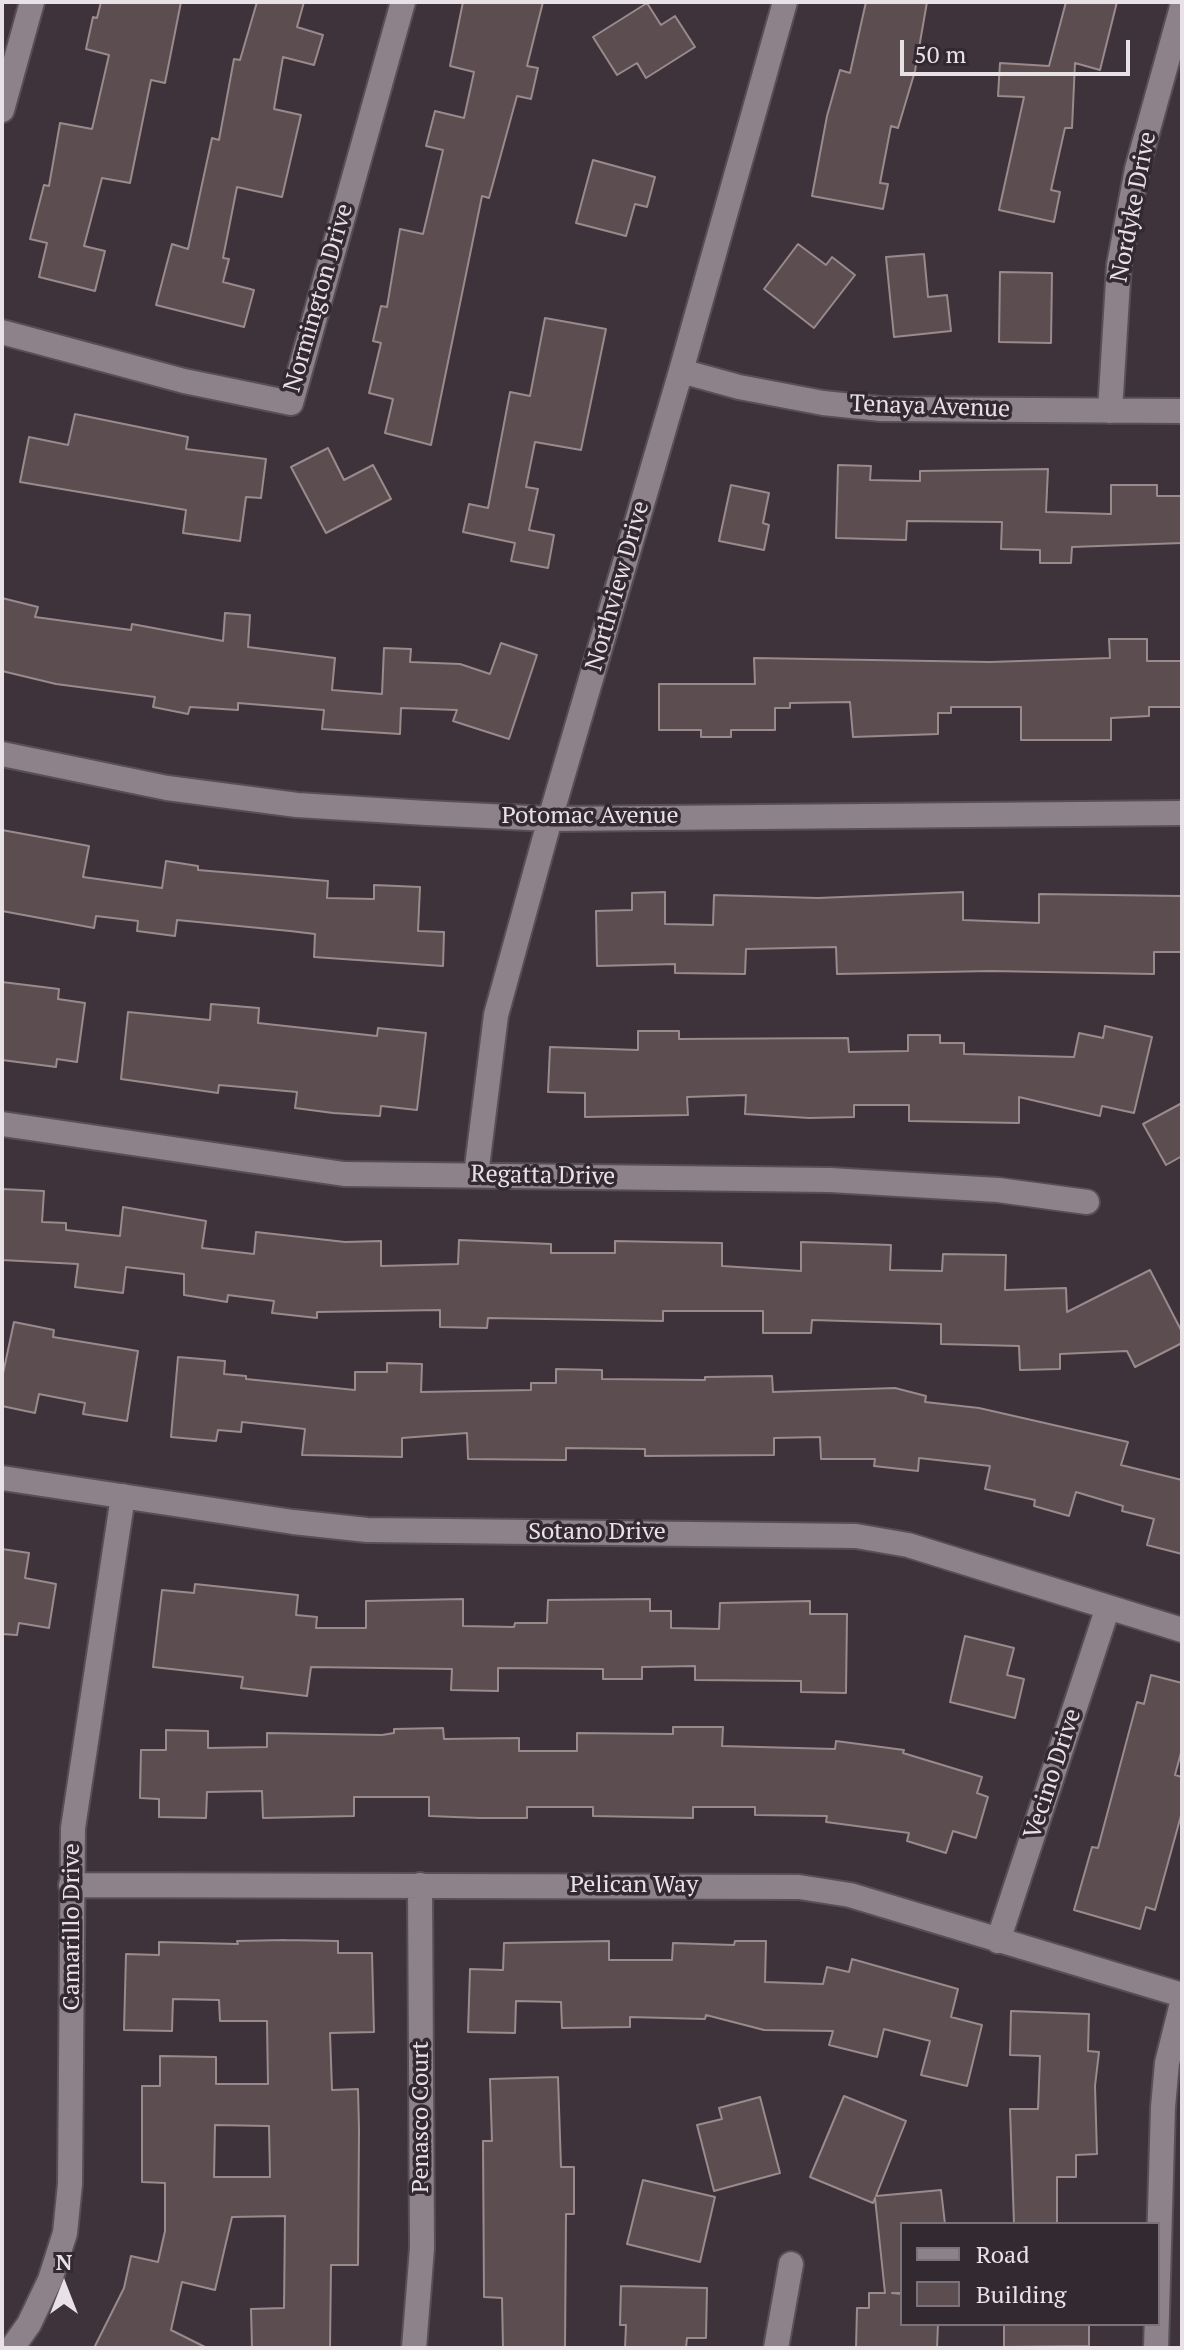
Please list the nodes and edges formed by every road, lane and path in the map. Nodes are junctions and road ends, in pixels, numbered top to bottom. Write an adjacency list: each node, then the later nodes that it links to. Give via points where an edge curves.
1 (32, 2): 5 (street)
2 (403, 2): 6 (street, Normington Drive, via 291,403 184,381)
3 (785, 2): 7 (street, Northview Drive)
4 (1182, 7): 8 (street, Nordyke Drive, via 1137,169 1122,252)
5 (2, 110)
6 (2, 332)
7 (681, 371): 8 (street, Tenaya Avenue, via 795,398 881,409); 12 (street, Northview Drive)
8 (1110, 411): 9 (street, Tenaya Avenue)
9 (1182, 411)
10 (2, 754): 12 (street, Potomac Avenue, via 167,788 297,805)
11 (1182, 813): 12 (street, Potomac Avenue)
12 (550, 819): 14 (street, Northview Drive, via 496,1015)
13 (2, 1124): 14 (street, Regatta Drive, via 344,1174)
14 (476, 1175): 15 (street, Regatta Drive, via 909,1183)
15 (1087, 1202)
16 (2, 1478): 17 (street, Sotano Drive)
17 (123, 1496): 18 (street, Sotano Drive, via 367,1530 856,1536 908,1545); 20 (street, Camarillo Drive, via 78,1783)
18 (1108, 1607): 19 (street, Sotano Drive); 22 (street, Vecino Drive)
19 (1182, 1630)
20 (71, 1885): 21 (street, Pelican Way); 28 (street, Camarillo Drive, via 70,2184 65,2233 50,2280)
21 (420, 1885): 22 (street, Pelican Way, via 799,1887 850,1895); 29 (street, Penasco Court, via 422,2248)
22 (998, 1941): 23 (street, Pelican Way)
23 (1182, 1995)
24 (1182, 2003): 25 (street, via 1167,2063)
25 (1160, 2222)
26 (791, 2264): 30 (street)
27 (1157, 2326): 31 (street)
28 (12, 2348)
29 (414, 2348)
30 (776, 2348)
31 (1156, 2348)

